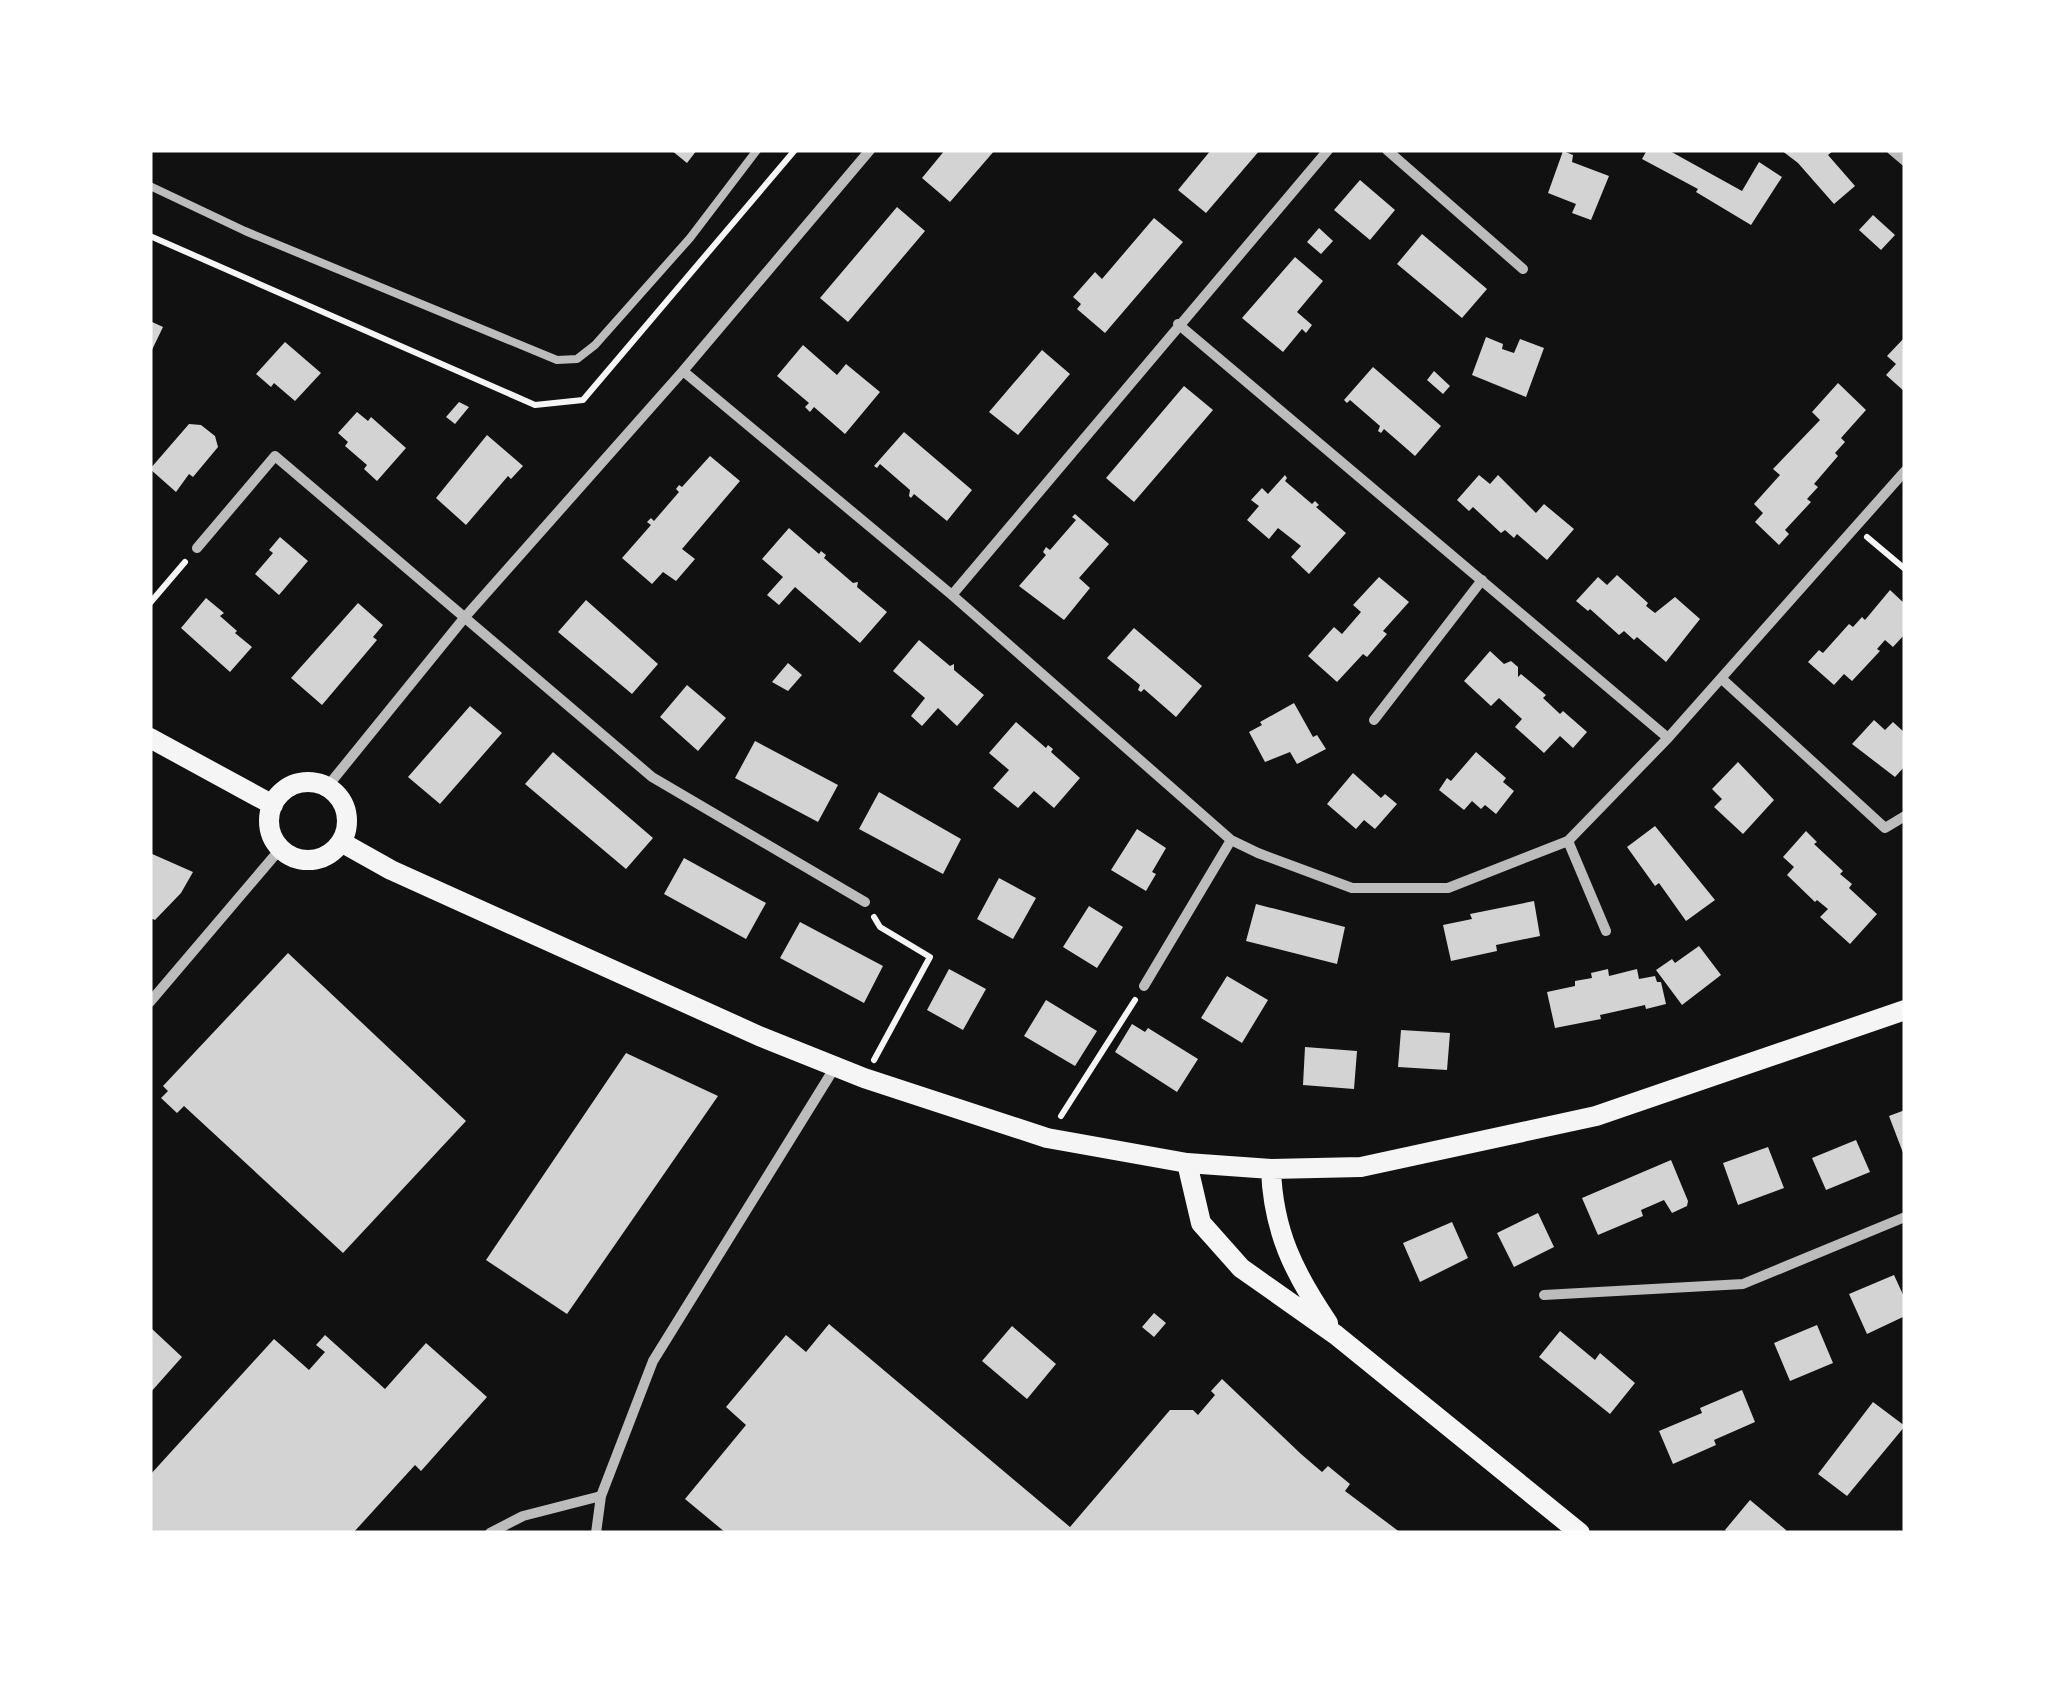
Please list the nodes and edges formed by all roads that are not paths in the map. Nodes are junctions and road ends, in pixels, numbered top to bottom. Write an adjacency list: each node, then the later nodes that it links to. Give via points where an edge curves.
1 (757, 150): 7 (lane, via 690,238 577,359 557,360)
2 (870, 150): 10 (street)
3 (1328, 150): 9 (street)
4 (1387, 150): 8 (street)
5 (1892, 150): 6 (street)
6 (1905, 161)
7 (150, 186)
8 (1523, 268)
9 (1178, 324): 13 (street); 14 (street)
10 (683, 371): 14 (street); 15 (street)
11 (1905, 471): 16 (street)
12 (197, 548): 15 (street, via 275,456)
13 (1482, 580): 17 (street); 19 (street)
14 (952, 595): 23 (street)
15 (465, 617): 20 (street); 27 (street, via 652,777)
16 (1722, 678): 19 (street); 22 (street, via 1885,828)
17 (1374, 720)
18 (150, 738): 21 (main road)
19 (1668, 738): 25 (street)
20 (327, 787): 21 (main road, via 296,784); 24 (main road, via 346,812)
21 (272, 806): 26 (main road, via 270,828)
22 (1905, 816)
23 (1232, 840): 25 (street, via 1352,888 1448,888); 29 (street)
24 (341, 842): 26 (main road, via 312,860); 32 (main road)
25 (1568, 842): 28 (street)
26 (280, 848): 30 (street)
27 (865, 902)
28 (1606, 931)
29 (1144, 986)
30 (150, 1002)
31 (1905, 1010): 34 (main road, via 1596,1116 1361,1167)
32 (834, 1067): 33 (main road, via 1047,1138); 38 (street, via 653,1361)
33 (1187, 1163): 34 (main road); 37 (main road, via 1201,1223 1241,1268)
34 (1271, 1169): 37 (main road, via 1276,1224 1301,1284)
35 (1905, 1217): 36 (street, via 1743,1284)
36 (1544, 1295)
37 (1336, 1334): 41 (main road)
38 (602, 1496): 39 (street, via 523,1516); 40 (street)
39 (490, 1533)
40 (596, 1533)
41 (1580, 1533)

